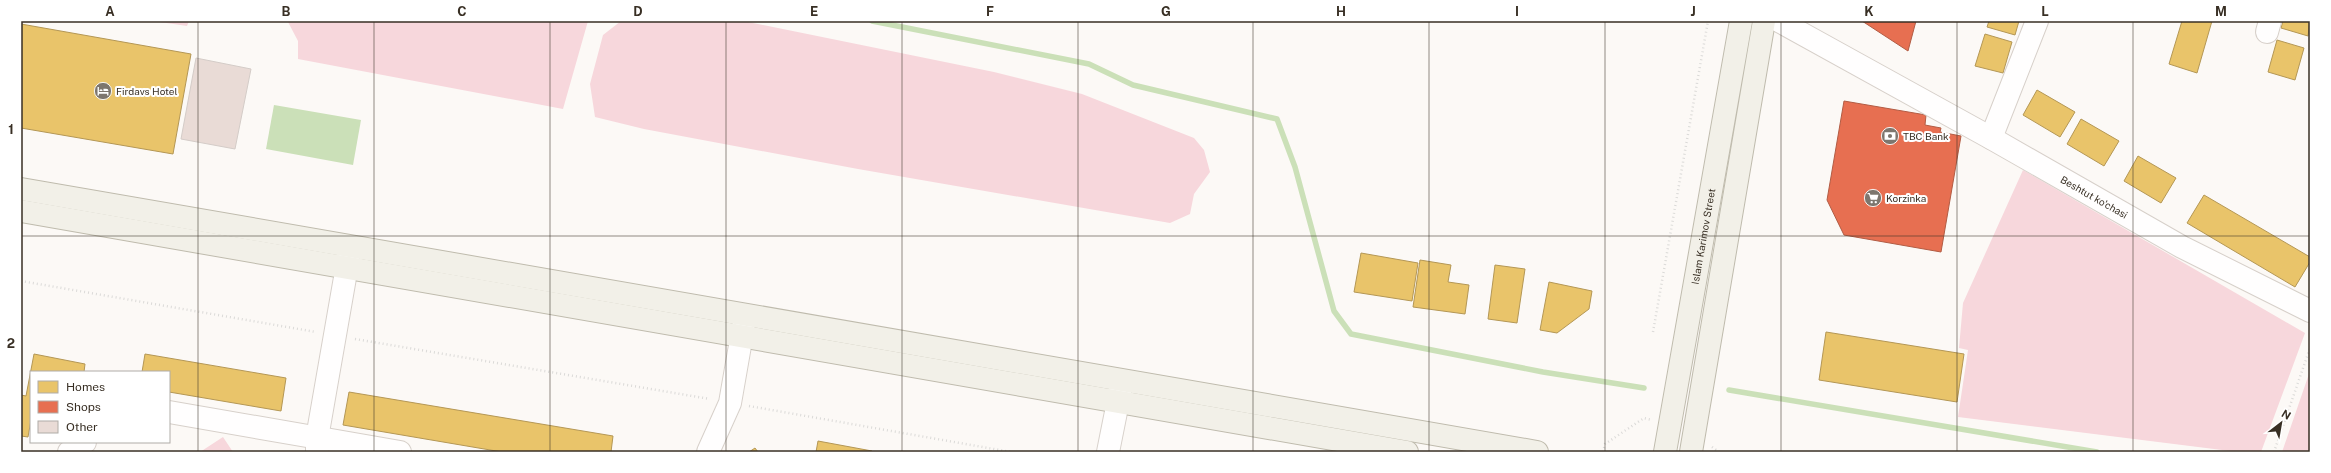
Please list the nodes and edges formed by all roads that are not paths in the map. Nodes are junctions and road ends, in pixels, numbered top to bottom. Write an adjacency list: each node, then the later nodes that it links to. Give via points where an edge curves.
1 (1741, 21): 23 (main road, Islam Karimov Street)
2 (1764, 21): 24 (main road)
3 (1779, 21): 5 (street, Beshtut ko'chasi)
4 (2037, 21): 5 (street)
5 (1991, 138): 10 (street, Beshtut ko'chasi, via 2182,247)
6 (21, 189): 8 (main road)
7 (21, 211): 9 (main road)
8 (351, 246): 9 (street); 11 (main road)
9 (346, 268): 11 (main road); 16 (street)
10 (2310, 311)
11 (744, 326): 12 (main road); 13 (main road); 19 (street, via 730,403)
12 (1123, 379): 13 (street); 22 (main road)
13 (1118, 403): 20 (street); 21 (main road)
14 (170, 412): 16 (street)
15 (82, 443): 17 (street)
16 (317, 445): 18 (street)
17 (69, 452)
18 (400, 452)
19 (708, 452)
20 (1108, 452)
21 (1407, 452)
22 (1537, 452)
23 (1665, 452)
24 (1691, 452)

